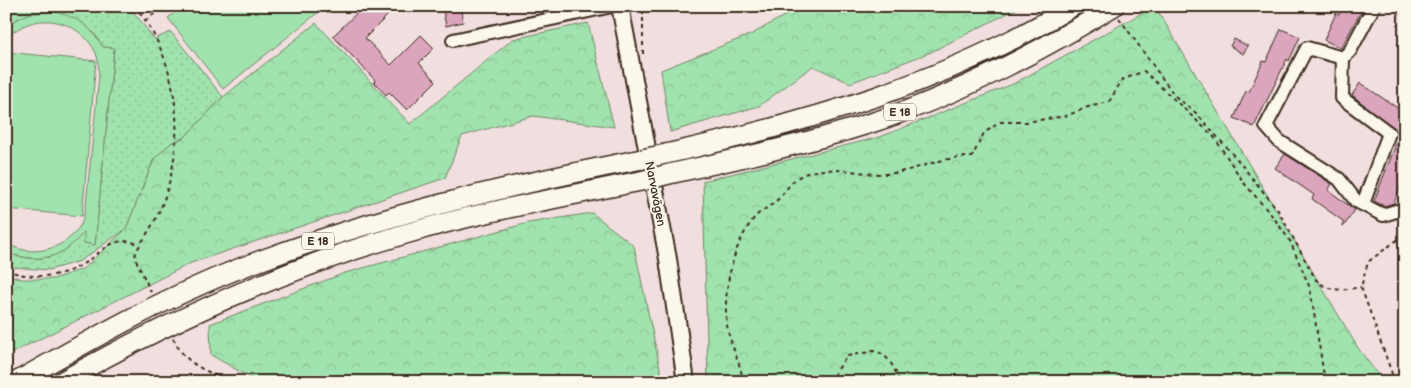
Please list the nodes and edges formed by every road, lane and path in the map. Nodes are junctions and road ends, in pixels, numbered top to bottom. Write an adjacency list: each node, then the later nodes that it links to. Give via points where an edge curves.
1 (134, 6): 9 (path)
2 (164, 6): 9 (path)
3 (612, 6): 10 (lane)
4 (620, 6): 25 (main road, Narvavägen, via 668,259)
5 (643, 6): 11 (path)
6 (1073, 6): 22 (highway, E 18, bridge, via 1025,34 949,69 845,109 760,133 406,212 259,261 121,323)
7 (1374, 6): 12 (lane)
8 (1115, 10): 18 (path, via 1175,96 1196,113 1278,210 1316,280 1332,290); 23 (highway, E 18, bridge, via 1016,61 915,107 784,149 430,227 291,272 162,327)
9 (146, 21): 16 (path, via 170,74 176,136 171,176 162,207)
10 (453, 40)
11 (643, 55)
12 (1343, 58): 13 (lane, via 1342,98 1389,133); 13 (lane, via 1307,48 1266,126 1279,141 1339,179 1356,201)
13 (1363, 204): 14 (lane, via 1383,215)
14 (1396, 211)
15 (1405, 234): 18 (path, via 1368,262)
16 (140, 245): 17 (path, via 130,240 116,241 79,266 60,274 23,275); 19 (path, via 136,258)
17 (6, 270)
18 (1361, 287): 21 (path)
19 (151, 292)
20 (171, 334): 24 (path, via 182,356 190,363)
21 (1394, 381)
22 (16, 382)
23 (61, 382)
24 (228, 382)
25 (686, 382)
26 (743, 382): 29 (path, via 728,331 728,281 733,258 756,216 776,201 792,181 814,171 884,174 948,157 972,157 984,133 1000,122 1066,116 1109,102 1122,80 1144,71 1214,137 1244,183 1290,241 1310,288)
27 (829, 382): 28 (path, via 847,356 878,351 894,366)
28 (900, 382)
29 (1325, 382)

